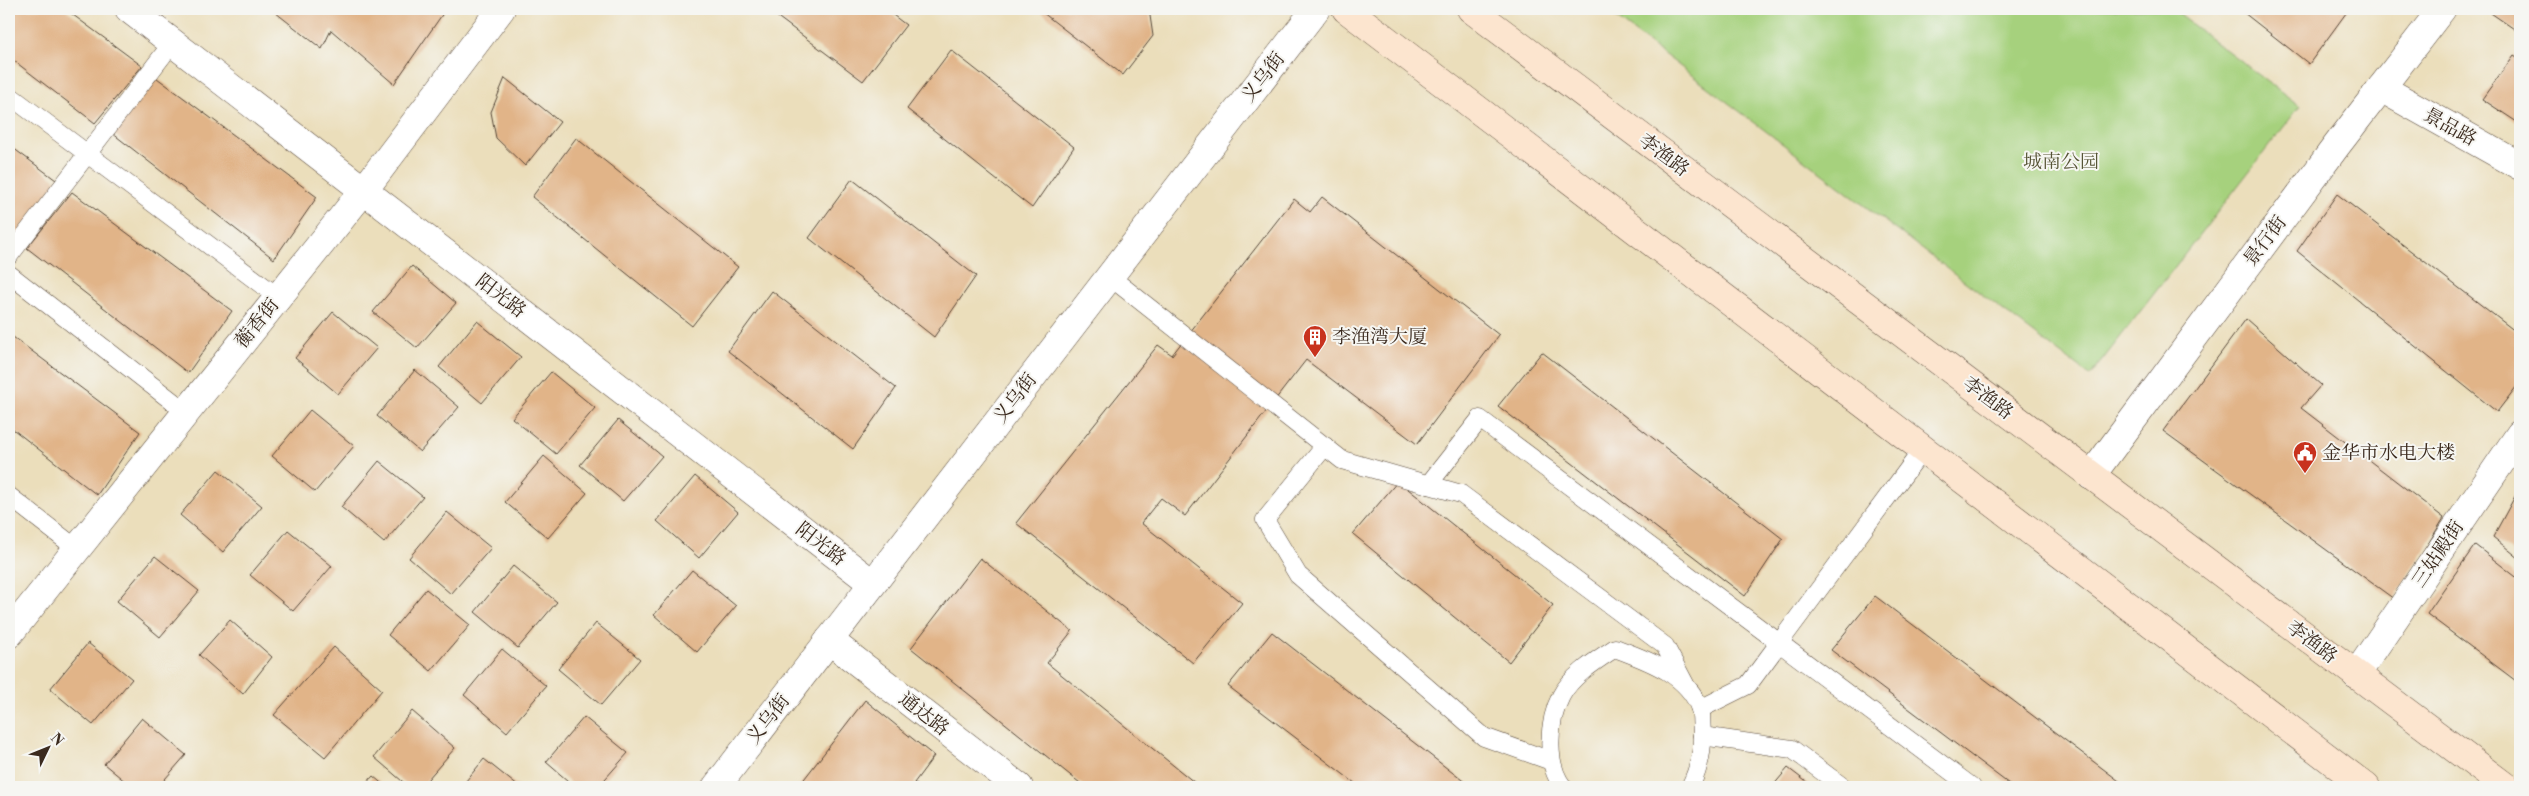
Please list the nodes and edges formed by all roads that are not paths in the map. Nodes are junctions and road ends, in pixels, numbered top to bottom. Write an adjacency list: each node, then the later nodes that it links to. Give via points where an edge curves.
1 (129, 9): 7 (street, 阳光路)
2 (501, 9): 12 (street, 蘅香街)
3 (1316, 9): 15 (street, 义乌街)
4 (1346, 9): 20 (main road)
5 (1471, 9): 21 (main road, 李渔路)
6 (2442, 9): 8 (street, 景行街)
7 (173, 42): 10 (lane); 12 (street, 阳光路)
8 (2381, 88): 11 (street, 景品路); 21 (street, 景行街)
9 (9, 95): 10 (lane)
10 (87, 154): 13 (lane); 16 (lane)
11 (2520, 166)
12 (364, 190): 16 (street, 蘅香街); 25 (street, 阳光路)
13 (9, 256)
14 (9, 274): 17 (lane)
15 (1109, 276): 19 (lane); 25 (street, 义乌街)
16 (278, 297): 17 (street, 蘅香街)
17 (186, 412): 24 (street, 蘅香街)
18 (2520, 434): 29 (street, 三姑殿街)
19 (1325, 446): 22 (lane, via 1342,460); 33 (lane, via 1264,520 1298,575 1484,737)
20 (1923, 449): 28 (lane); 40 (main road)
21 (2091, 476): 29 (main road, 李渔路)
22 (1428, 485): 28 (lane, via 1480,419); 30 (lane, via 1461,494 1666,646)
23 (9, 496): 24 (lane)
24 (76, 549): 26 (street, 蘅香街)
25 (872, 583): 27 (street, 义乌街)
26 (9, 634)
27 (829, 640): 34 (street, 义乌街); 35 (street, 通达路)
28 (1779, 643): 31 (lane, via 1748,685); 39 (lane)
29 (2356, 674): 41 (main road, 李渔路)
30 (1685, 684): 31 (lane); 33 (lane, via 1654,663 1616,648 1589,664 1561,695 1550,733)
31 (1700, 709): 32 (lane)
32 (1702, 736): 37 (lane, via 1700,767); 38 (lane, via 1792,749)
33 (1551, 761): 36 (lane)
34 (716, 787)
35 (1019, 787)
36 (1563, 787)
37 (1690, 787)
38 (1843, 787)
39 (1972, 787)
40 (2366, 787)
41 (2506, 787)

